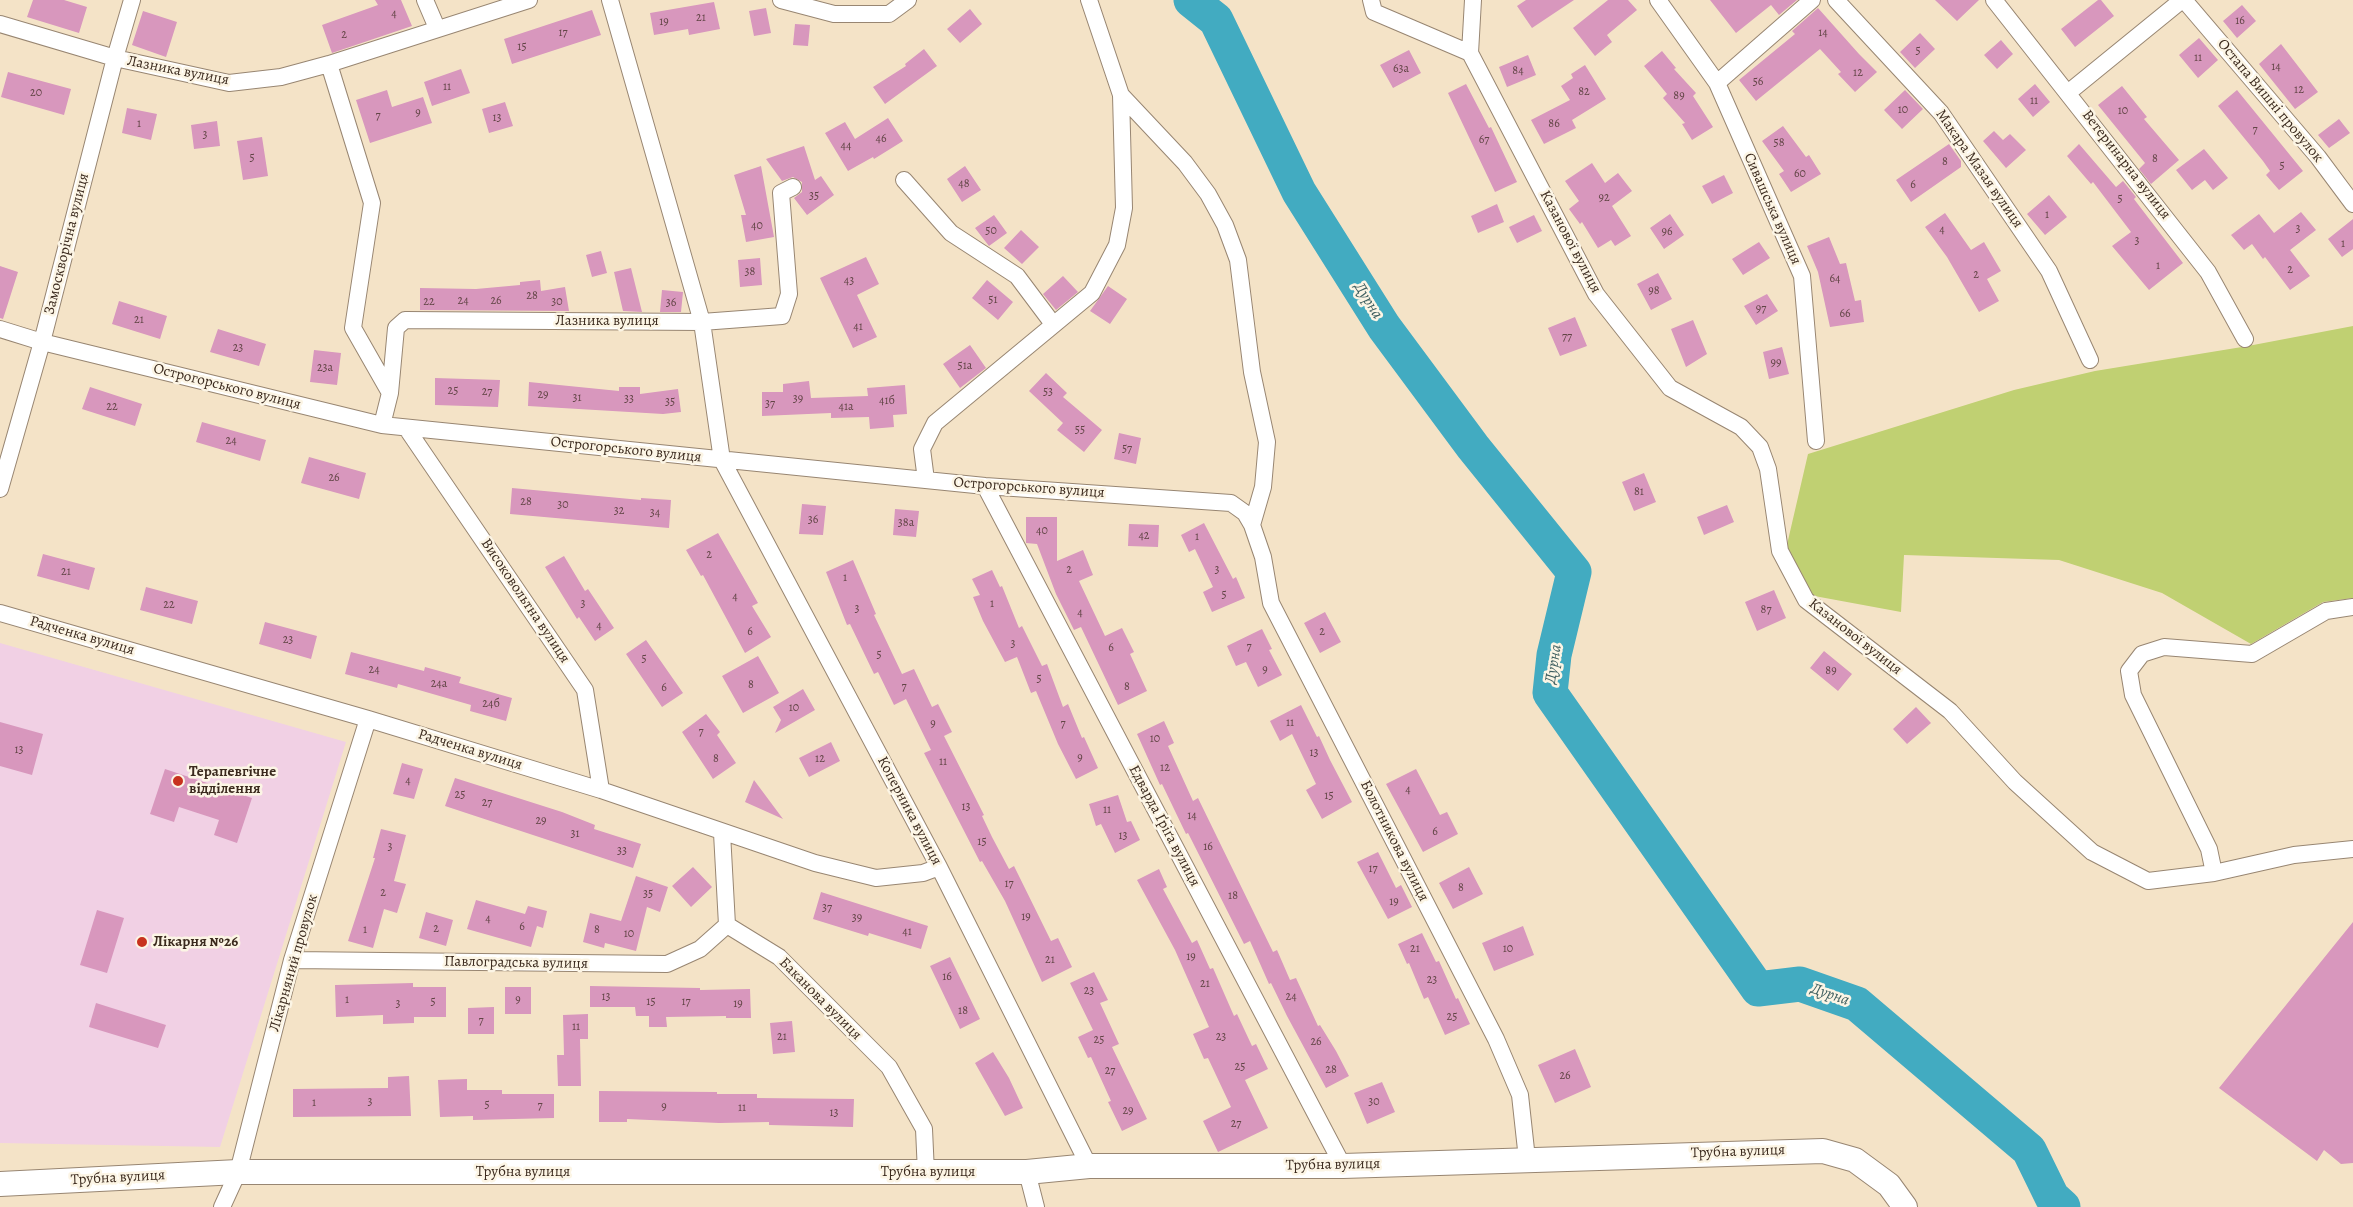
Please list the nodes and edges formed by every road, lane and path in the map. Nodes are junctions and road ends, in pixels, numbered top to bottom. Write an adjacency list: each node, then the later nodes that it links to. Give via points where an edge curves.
1 (132, 0): 18 (street, Замоскворічна вулиця)
2 (425, 0): 16 (street)
3 (529, 0): 16 (street, Лазника вулиця)
4 (610, 0): 26 (street, Коперника вулиця)
5 (781, 0): 6 (street, via 834,14 889,14)
6 (908, 0)
7 (1089, 0): 22 (street)
8 (1371, 0): 17 (street, via 1374,12)
9 (1473, 0): 17 (street)
10 (1658, 0): 20 (street, Сивашська вулиця)
11 (1812, 0): 20 (street)
12 (1836, 0): 31 (street, Макара Мазая вулиця, via 1941,113 2049,271)
13 (1994, 0): 21 (street, Ветеринарна вулиця)
14 (2183, 0): 21 (street, Остапа Вишні провулок); 25 (street, Остапа Вишні провулок, via 2318,157)
15 (0, 24): 18 (street, Лазника вулиця)
16 (437, 28): 19 (street, Лазника вулиця)
17 (1470, 53): 48 (street, Казанової вулиця, via 1596,294 1670,388 1741,427 1760,447 1768,469 1780,550 1806,600 1950,710 2015,782 2092,852 2148,882)
18 (115, 58): 19 (street, Лазника вулиця, via 229,83 281,78); 30 (street, Замоскворічна вулиця)
19 (329, 64): 32 (street, via 372,203 353,328)
20 (1717, 83): 35 (street, Сивашська вулиця, via 1802,276)
21 (2069, 92): 29 (street, Ветеринарна вулиця, via 2208,272)
22 (1121, 95): 27 (street, via 1124,208 1117,245 1092,293); 40 (street, via 1185,163 1208,194 1226,225 1238,260 1252,372 1267,442 1263,487)
23 (904, 180): 27 (street, via 951,233 1017,276)
24 (793, 186): 26 (street, Лазника вулиця, via 781,193 789,294 782,316)
25 (2353, 204)
26 (702, 322): 32 (street, Лазника вулиця, via 405,320 396,328); 36 (street, Коперника вулиця)
27 (1053, 324): 37 (street, via 935,423 922,449)
28 (0, 329): 30 (street, Острогорського вулиця)
29 (2245, 339)
30 (42, 342): 33 (street, Острогорського вулиця); 39 (street, Замоскворічна вулиця)
31 (2090, 360)
32 (390, 393): 33 (street, Лазника вулиця)
33 (382, 425): 34 (street, Острогорського вулиця)
34 (407, 429): 36 (street, Острогорського вулиця); 44 (street, Високовольтна вулиця, via 585,690)
35 (1816, 441)
36 (722, 460): 37 (street, Острогорського вулиця); 47 (street, Коперника вулиця)
37 (926, 480): 38 (street, Острогорського вулиця)
38 (985, 486): 40 (street, Острогорського вулиця, via 1231,503 1245,513); 53 (street, Едварда Ґріґа вулиця)
39 (0, 489)
40 (1252, 526): 51 (street, Болотникова вулиця, via 1263,557 1271,603 1500,1047 1520,1096)
41 (2353, 607): 48 (street, via 2326,610 2252,654 2164,647 2142,654 2129,671 2133,695 2209,849)
42 (0, 612): 43 (street, Радченка вулиця)
43 (368, 719): 44 (street, Радченка вулиця); 50 (street, Лікарняний провулок)
44 (601, 790): 45 (street, Радченка вулиця)
45 (722, 833): 47 (street, Радченка вулиця, via 815,864 876,878 923,873); 49 (street)
46 (2353, 849): 48 (street, Казанової вулиця, via 2294,855)
47 (939, 867): 52 (street, Коперника вулиця)
48 (2214, 873)
49 (727, 925): 50 (street, Павлоградська вулиця, via 700,949 667,964); 56 (street, Баканова вулиця, via 779,957 889,1067 924,1129)
50 (292, 960): 54 (street, Лікарняний провулок)
51 (1527, 1160): 53 (street, Трубна вулиця); 60 (street, Трубна вулиця, via 1823,1151 1855,1160 1889,1185)
52 (1089, 1166): 53 (street, Трубна вулиця); 55 (street, Трубна вулиця)
53 (1343, 1166)
54 (238, 1172): 56 (street, Трубна вулиця); 57 (street, Трубна вулиця); 58 (street, Лікарняний провулок)
55 (1028, 1172): 56 (street, Трубна вулиця); 59 (street)
56 (926, 1173)
57 (0, 1184)
58 (222, 1207)
59 (1036, 1207)
60 (1904, 1207)

